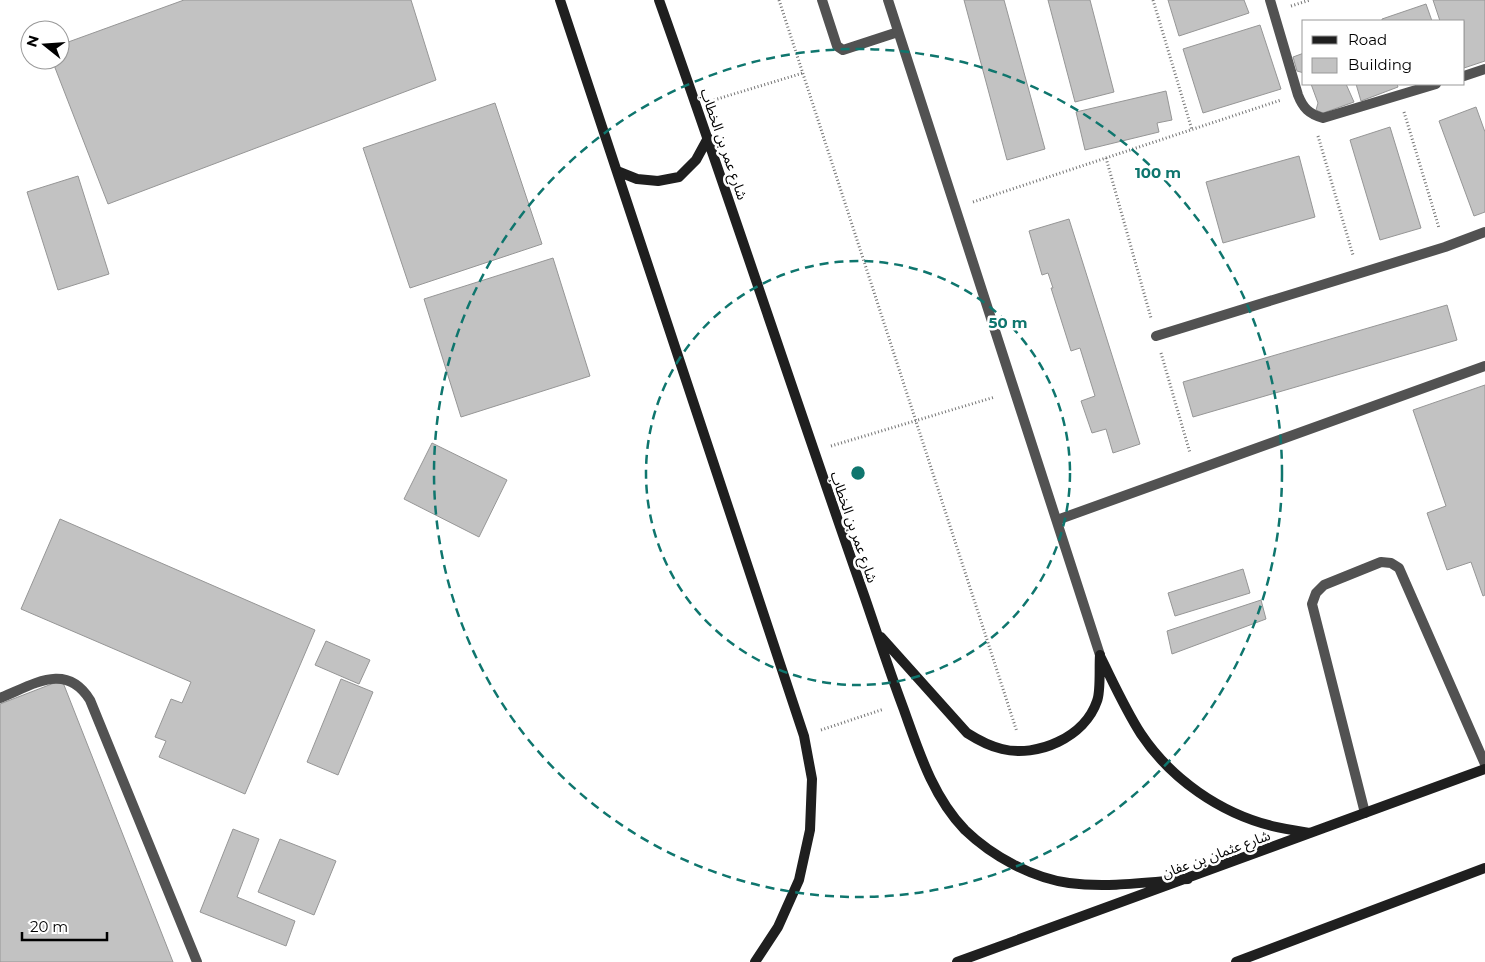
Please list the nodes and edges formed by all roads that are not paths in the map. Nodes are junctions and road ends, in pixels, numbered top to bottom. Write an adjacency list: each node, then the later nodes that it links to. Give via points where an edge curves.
1 (560, 0): 11 (street)
2 (659, 0): 10 (street, شارع عمر بن الخطاب)
3 (822, 0): 6 (street, via 840,50)
4 (888, 0): 6 (street)
5 (1270, 0): 9 (street, via 1298,95 1302,106 1311,114 1323,118)
6 (898, 32): 15 (street)
7 (1485, 69): 8 (street)
8 (1465, 76)
9 (1433, 85)
10 (708, 138): 11 (street, via 696,160 679,177 658,181 637,179); 16 (street, شارع عمر بن الخطاب)
11 (617, 170): 26 (street, via 804,736 812,779 810,830 799,880 778,927)
12 (1485, 232): 13 (street)
13 (1156, 336)
14 (1485, 366): 15 (street)
15 (1056, 520): 17 (street)
16 (877, 632): 17 (street, via 967,733 1003,750 1047,747 1068,737 1086,721 1098,700); 24 (street, شارع عمر بن الخطاب, via 924,766 942,799 965,829 995,854 1030,872 1068,883 1107,885)
17 (1100, 655): 22 (street, via 1141,734 1167,766 1198,793 1234,813 1272,826)
18 (0, 698): 25 (street, via 50,678 74,682 84,690)
19 (1485, 764): 21 (street, via 1399,568 1382,562 1324,585 1312,604)
20 (1485, 769): 21 (street, شارع عثمان بن عفان)
21 (1365, 813): 22 (street, شارع عثمان بن عفان)
22 (1312, 833): 24 (street, شارع عثمان بن عفان)
23 (1485, 868): 28 (street)
24 (1188, 879): 27 (street, شارع عثمان بن عفان)
25 (197, 962)
26 (755, 962)
27 (957, 962)
28 (1236, 962)

